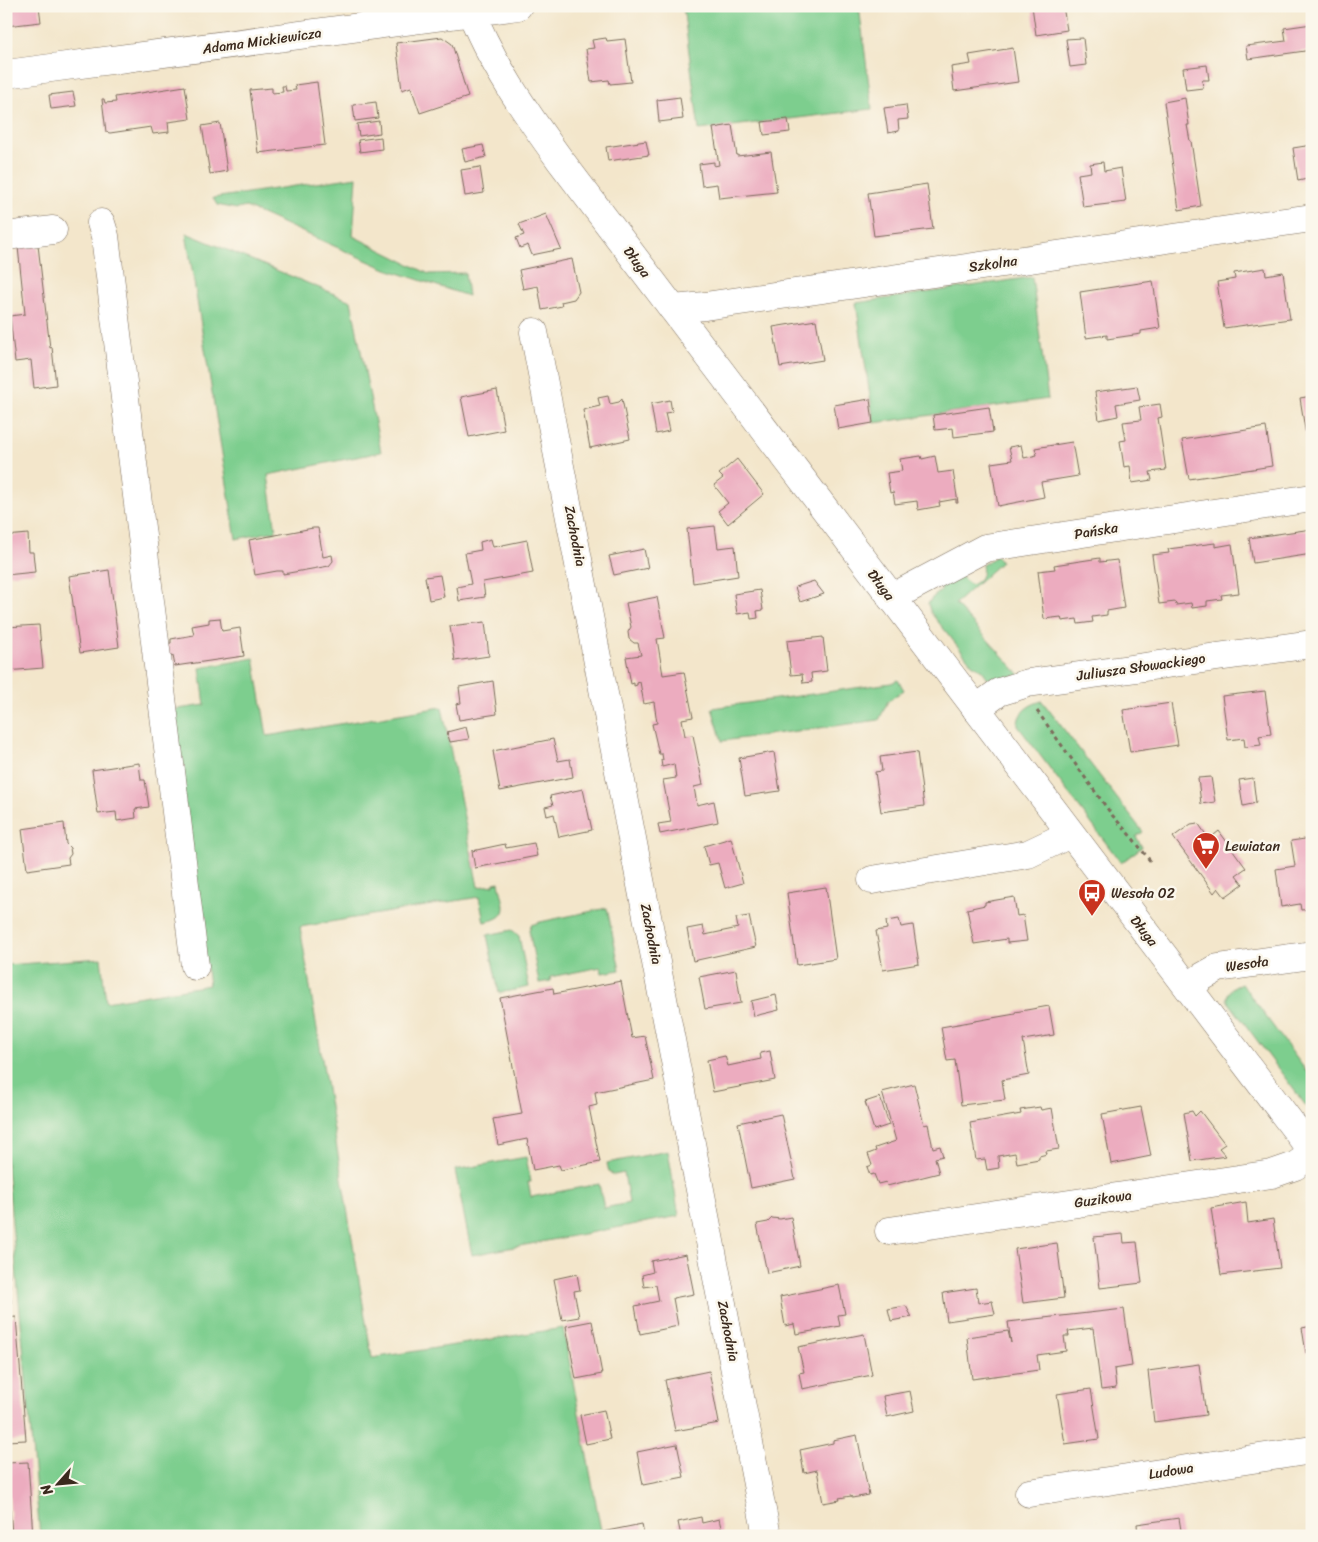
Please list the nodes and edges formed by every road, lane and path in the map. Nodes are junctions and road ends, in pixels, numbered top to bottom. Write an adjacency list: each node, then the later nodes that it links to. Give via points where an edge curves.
1 (518, 6): 2 (street, Adama Mickiewicza)
2 (470, 10): 3 (street, Adama Mickiewicza); 8 (street, Długa, via 528,116)
3 (6, 74)
4 (1312, 218): 8 (street, Szkolna)
5 (101, 223): 19 (street)
6 (54, 230): 7 (street)
7 (6, 236)
8 (673, 309): 11 (street, Długa)
9 (534, 332): 25 (street, Zachodnia)
10 (1312, 498): 11 (street, Pańska, via 985,548)
11 (891, 598): 14 (street, Długa)
12 (1312, 644): 14 (street, Juliusza Słowackiego, via 1028,683 999,692)
13 (1033, 705): 16 (path)
14 (976, 709): 15 (street, Długa)
15 (1070, 834): 17 (street, via 1028,854); 20 (street, Długa)
16 (1150, 862)
17 (872, 880)
18 (1312, 955): 20 (street, Wesoła, via 1218,968)
19 (195, 966)
20 (1188, 987): 21 (street, Długa)
21 (1312, 1152): 22 (street, Guzikowa, via 1295,1166 1272,1174)
22 (889, 1231)
23 (1312, 1450): 24 (street, Ludowa)
24 (1030, 1494)
25 (767, 1536)

